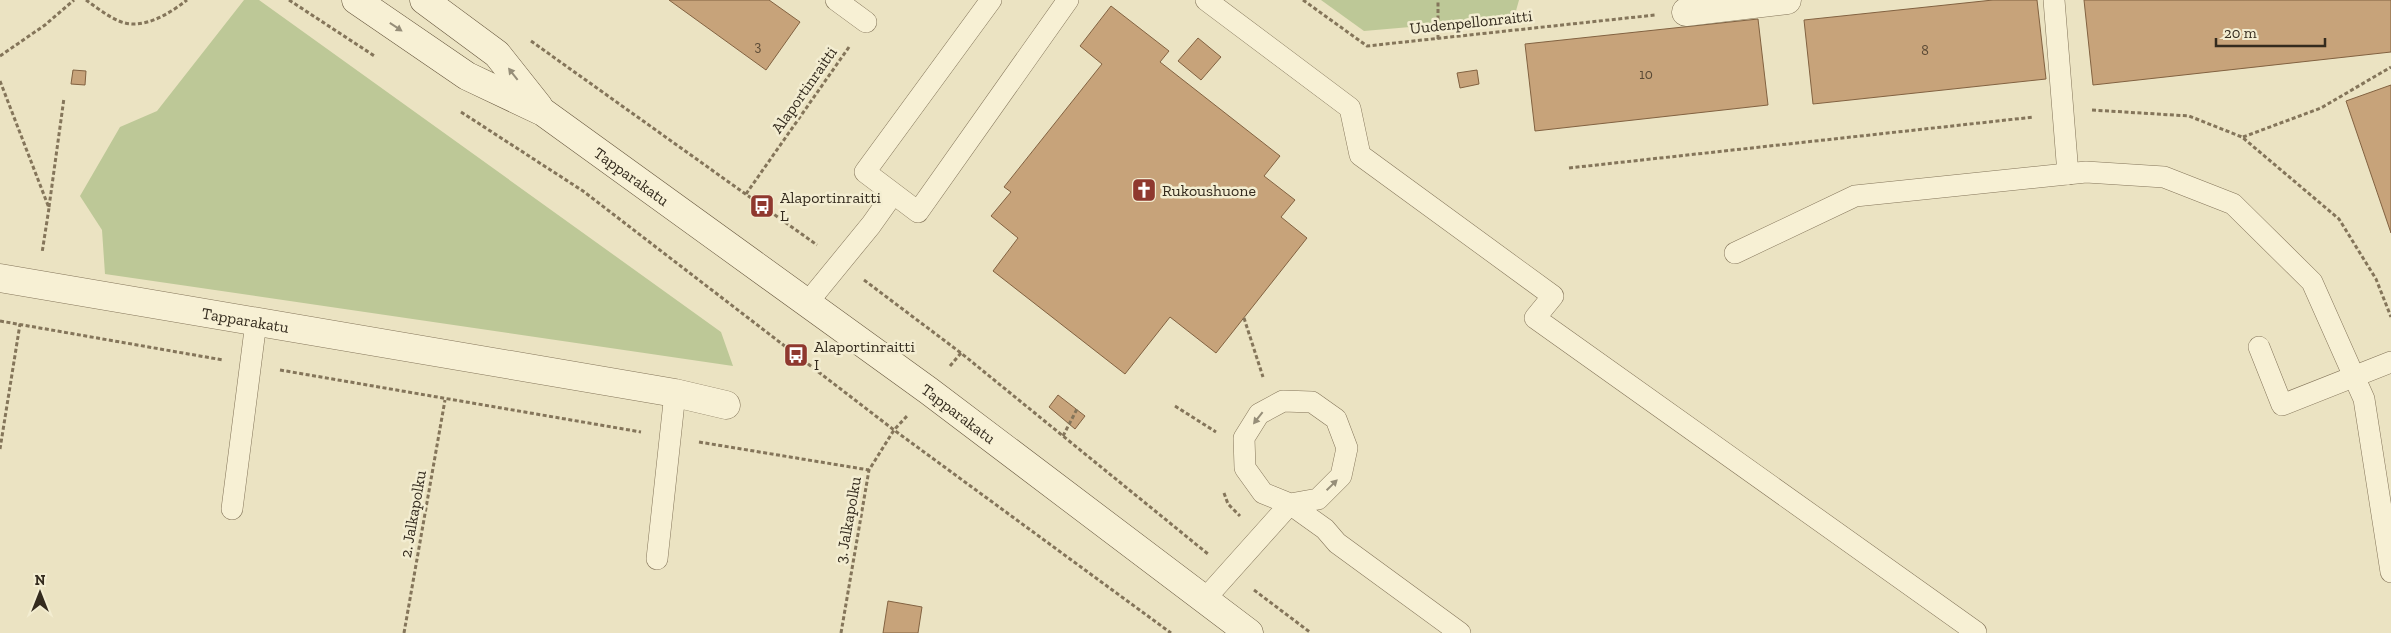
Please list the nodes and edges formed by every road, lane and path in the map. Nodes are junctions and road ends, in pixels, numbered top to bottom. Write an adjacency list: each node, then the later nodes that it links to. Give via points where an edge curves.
1 (74, 0): 19 (path)
2 (86, 0): 3 (path, via 120,22 135,23 149,22)
3 (187, 0)
4 (289, 0): 20 (path)
5 (356, 0): 25 (main road, Tapparakatu, one-way to 25, via 467,76)
6 (424, 0): 25 (main road, Tapparakatu, one-way to 6, via 497,54)
7 (836, 0): 16 (lane)
8 (991, 0): 29 (lane, via 865,172)
9 (1068, 0): 29 (lane, via 918,212)
10 (1206, 0): 76 (lane, via 1350,108 1360,155 1553,296 1535,318)
11 (1302, 0): 17 (path, Uudenpellonraitti, via 1367,46)
12 (1438, 0): 17 (path)
13 (1787, 0): 15 (main road)
14 (2054, 0): 27 (lane)
15 (1686, 12): 17 (path, Uudenpellonraitti)
16 (866, 22): 28 (path, Alaportinraitti)
17 (1438, 39)
18 (529, 40): 28 (path)
19 (0, 56)
20 (379, 58)
21 (2391, 67): 26 (path, via 2321,108)
22 (0, 81): 30 (path)
23 (64, 98): 30 (path)
24 (460, 112): 55 (path, via 583,191)
25 (543, 112): 35 (main road, Tapparakatu)
26 (2242, 137)
27 (2068, 174): 31 (lane, via 1854,196); 45 (lane, via 2086,172 2164,177 2233,204 2312,282)
28 (746, 194): 32 (path)
29 (893, 194): 32 (lane)
30 (49, 208): 34 (path)
31 (1735, 253)
32 (840, 262): 35 (lane); 41 (path)
33 (0, 278): 34 (main road, Tapparakatu)
34 (38, 285): 38 (main road, Tapparakatu)
35 (808, 302): 48 (main road, Tapparakatu)
36 (1244, 318): 46 (path)
37 (0, 320): 39 (path)
38 (256, 322): 43 (lane); 49 (main road, Tapparakatu)
39 (20, 324): 43 (path); 60 (path)
40 (2259, 347): 45 (lane, via 2282,404)
41 (961, 353): 48 (path, 3. Jalkapolku); 57 (path)
42 (2391, 362): 45 (lane)
43 (251, 365): 50 (path); 64 (lane)
44 (1273, 375): 46 (path)
45 (2354, 375): 68 (lane, via 2364,399)
46 (1263, 377): 47 (path)
47 (1256, 382)
48 (929, 390): 55 (path, 3. Jalkapolku); 69 (main road, Tapparakatu)
49 (675, 393): 51 (main road, Tapparakatu); 58 (lane)
50 (446, 400): 58 (path); 70 (path, 2. Jalkapolku)
51 (726, 404)
52 (1175, 406): 56 (path)
53 (1077, 409): 57 (path)
54 (1220, 424): 56 (path)
55 (894, 430): 61 (path, 3. Jalkapolku); 72 (path)
56 (1216, 432): 59 (path)
57 (1063, 436): 67 (path)
58 (672, 437): 61 (path); 66 (lane)
59 (1216, 441)
60 (0, 449)
61 (869, 470): 71 (path, 3. Jalkapolku)
62 (1221, 487): 65 (path, via 1228,504)
63 (1290, 504): 63 (lane, one-way to 63, via 1318,499 1341,476 1347,448 1336,418 1312,402 1283,401 1259,414 1244,438 1245,468 1263,493); 67 (lane); 75 (lane)
64 (232, 509)
65 (1241, 517)
66 (657, 559)
67 (1229, 571): 69 (lane); 74 (path)
68 (2391, 572)
69 (1204, 600): 73 (main road, Tapparakatu)
70 (404, 633)
71 (841, 633)
72 (1171, 633)
73 (1249, 633)
74 (1311, 633)
75 (1460, 633)
76 (1976, 633)

